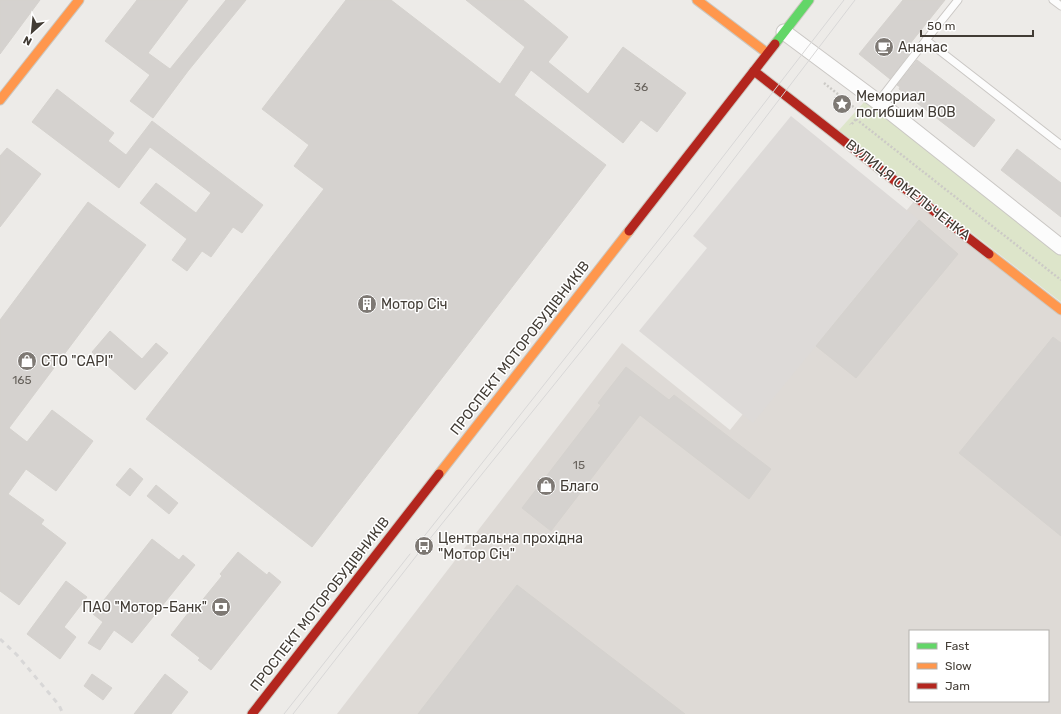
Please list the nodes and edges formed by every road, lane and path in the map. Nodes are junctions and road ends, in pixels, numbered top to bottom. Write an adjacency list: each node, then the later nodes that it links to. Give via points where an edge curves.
1 (79, 0): 12 (main road)
2 (697, 0): 9 (main road)
3 (809, 0): 7 (main road, ПРОСПЕКТ МОТОРОБУДІВНИКІВ)
4 (958, 0): 8 (lane)
5 (1053, 0): 6 (lane)
6 (1061, 6)
7 (784, 32): 9 (main road, ПРОСПЕКТ МОТОРОБУДІВНИКІВ); 13 (street)
8 (926, 40): 13 (lane); 14 (lane)
9 (767, 53): 10 (main road, ПРОСПЕКТ МОТОРОБУДІВНИКІВ)
10 (754, 71): 17 (main road, ВУЛИЦЯ ОМЕЛЬЧЕНКА); 18 (main road, ПРОСПЕКТ МОТОРОБУДІВНИКІВ)
11 (824, 83): 16 (path, via 861,113 856,119)
12 (0, 100)
13 (878, 102): 15 (street)
14 (1061, 145)
15 (1061, 247)
16 (1061, 280)
17 (1061, 310)
18 (252, 714)

